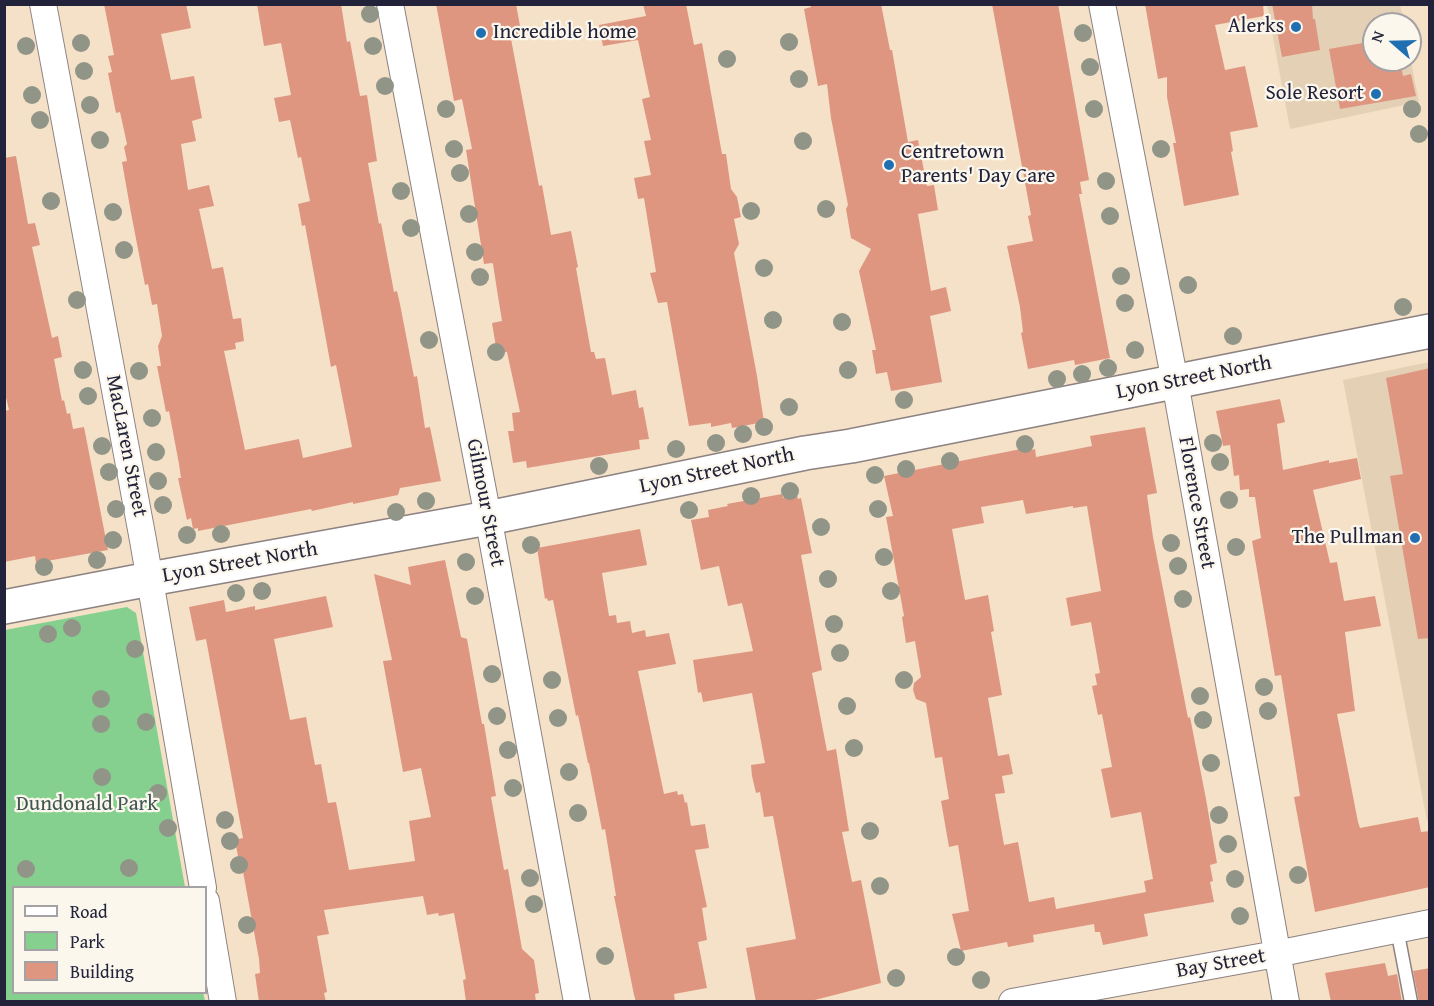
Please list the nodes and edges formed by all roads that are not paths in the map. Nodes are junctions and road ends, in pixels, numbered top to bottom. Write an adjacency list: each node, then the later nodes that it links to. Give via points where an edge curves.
1 (43, 4): 7 (street, MacLaren Street)
2 (390, 4): 6 (street, Gilmour Street)
3 (1102, 4): 5 (street, Florence Street)
4 (1430, 331): 5 (main road, Lyon Street North)
5 (1175, 382): 6 (main road, Lyon Street North); 13 (street, Florence Street)
6 (488, 518): 7 (main road, Lyon Street North); 15 (street, Gilmour Street)
7 (150, 579): 8 (main road, Lyon Street North); 9 (street, MacLaren Street)
8 (4, 607)
9 (203, 886)
10 (207, 907): 14 (street)
11 (1430, 923): 12 (street, Bay Street)
12 (1397, 929): 13 (street, Bay Street); 18 (lane)
13 (1276, 954): 16 (street, Bay Street); 17 (street, Florence Street)
14 (223, 1002)
15 (577, 1002)
16 (1012, 1002)
17 (1286, 1002)
18 (1412, 1002)

